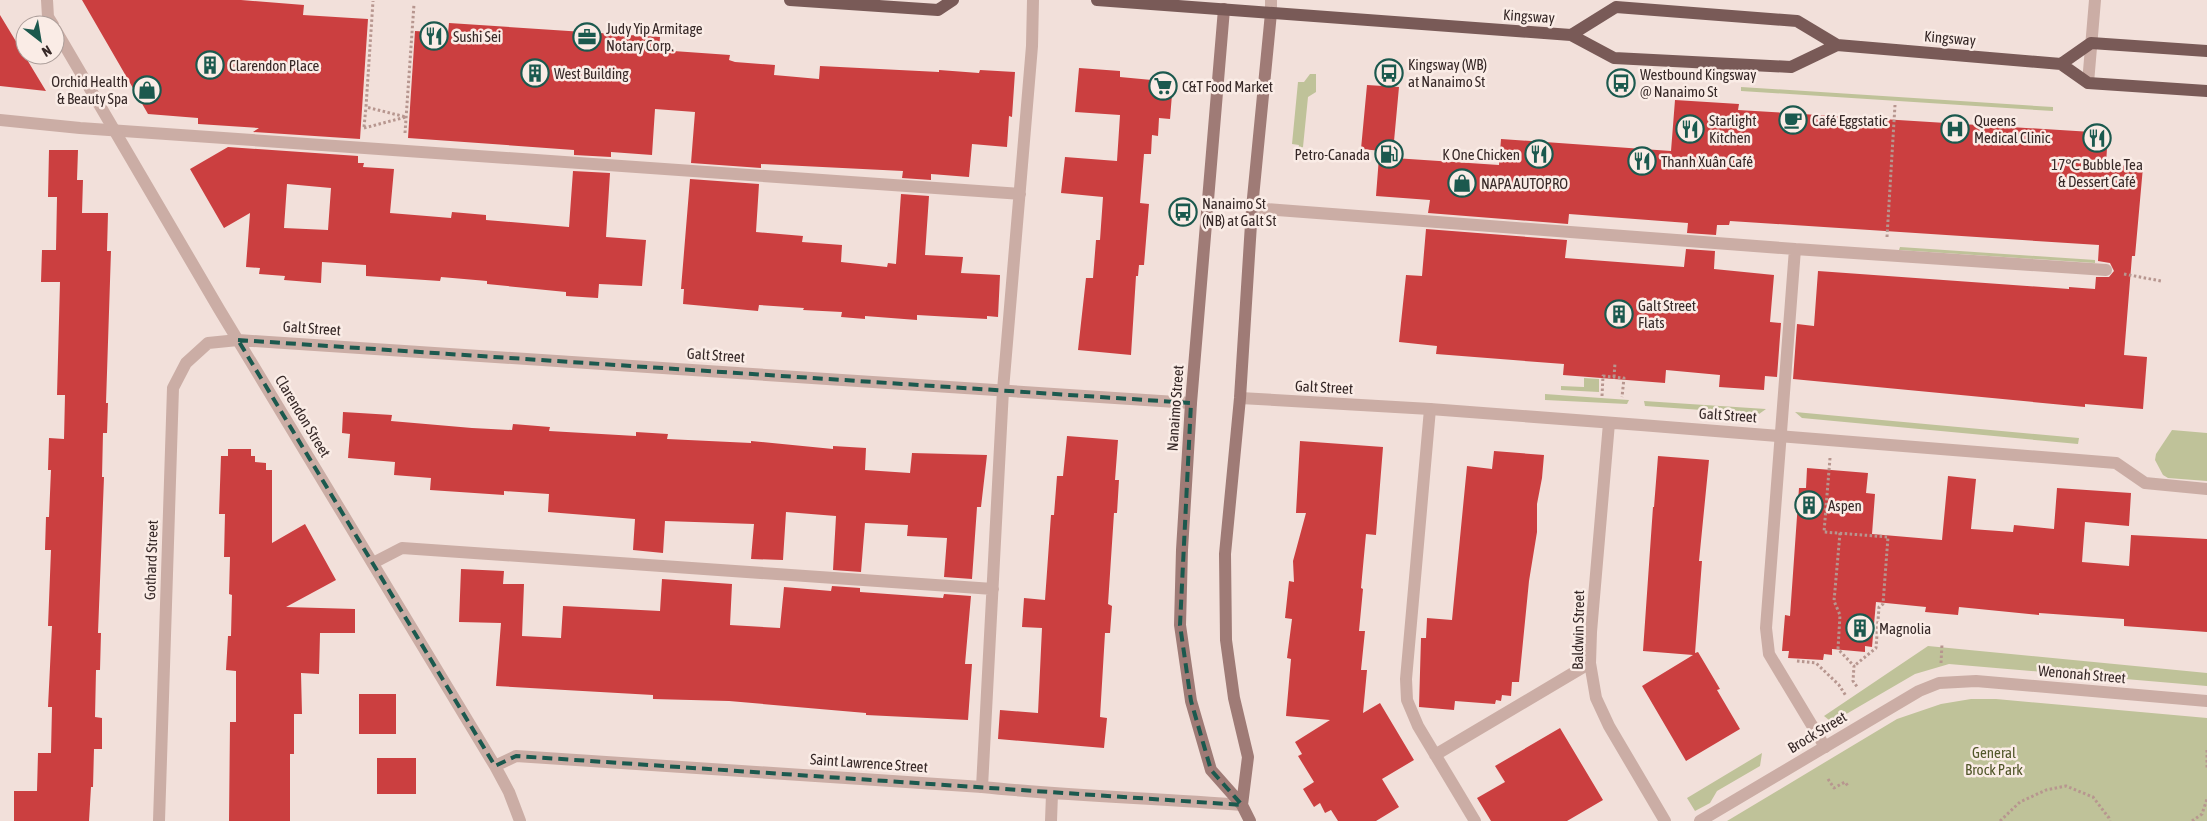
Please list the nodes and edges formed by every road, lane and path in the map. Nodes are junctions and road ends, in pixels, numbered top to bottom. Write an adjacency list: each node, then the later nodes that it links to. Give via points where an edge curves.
1 (47, 0): 12 (street)
2 (790, 0): 3 (main road, via 938,10)
3 (953, 0)
4 (1034, 0): 29 (street)
5 (1097, 0): 10 (main road, Kingsway)
6 (2095, 0): 14 (street)
7 (373, 1): 22 (path)
8 (1616, 3): 13 (main road, Kingsway); 15 (main road, Kingsway, via 1797,21)
9 (414, 4): 23 (path)
10 (1224, 5): 11 (main road, Kingsway); 42 (main road, Nanaimo Street)
11 (1271, 6): 13 (main road, Kingsway); 30 (main road)
12 (48, 15)
13 (1571, 35): 15 (main road, Kingsway, via 1614,58 1791,67)
14 (2091, 43): 17 (main road); 18 (main road); 19 (street)
15 (1837, 45): 18 (main road, Kingsway)
16 (65, 46): 26 (street, Clarendon Street)
17 (2207, 51)
18 (2061, 64): 19 (main road)
19 (2088, 84): 20 (main road)
20 (2207, 91)
21 (1895, 105): 31 (path)
22 (366, 107): 23 (path); 25 (path)
23 (406, 117): 25 (path); 28 (path)
24 (0, 120): 26 (street)
25 (364, 127): 27 (path)
26 (114, 130): 27 (street); 35 (street, Clarendon Street)
27 (362, 148): 28 (street)
28 (404, 152): 29 (street)
29 (1020, 194): 38 (street)
30 (1252, 208): 32 (street); 41 (main road)
31 (1887, 245)
32 (1794, 249): 33 (street); 45 (street)
33 (2106, 270): 34 (path)
34 (2161, 281)
35 (238, 340): 38 (street, Galt Street); 49 (street, Clarendon Street); 69 (street, Gothard Street, via 208,343 186,363 172,388)
36 (1615, 363): 37 (path)
37 (1614, 377): 39 (path, via 1603,376); 40 (path, via 1624,378)
38 (1003, 390): 42 (street, Galt Street); 50 (street)
39 (1602, 396)
40 (1622, 397)
41 (1240, 398): 43 (street, Galt Street); 68 (main road, via 1225,554 1226,640 1234,698 1248,757)
42 (1191, 403): 68 (main road, Nanaimo Street, via 1180,625 1191,701 1211,770)
43 (1430, 409): 44 (street, Galt Street); 60 (street, via 1406,679 1407,700)
44 (1609, 423): 45 (street, Galt Street); 52 (street, Baldwin Street)
45 (1781, 435): 46 (street, Galt Street); 58 (street, via 1766,628 1768,645 1770,654)
46 (1831, 440): 47 (street, Galt Street, via 2116,464 2145,484); 48 (path, via 1824,532)
47 (2207, 489)
48 (1840, 533): 53 (path, via 1834,601 1840,615 1838,649); 53 (path, via 1888,537 1876,648)
49 (373, 563): 50 (street, via 402,548); 61 (street, Clarendon Street)
50 (993, 589): 64 (street)
51 (1788, 660): 56 (path, via 1816,663)
52 (1590, 663): 60 (street); 74 (street, Baldwin Street, via 1596,698 1609,726)
53 (1854, 666): 55 (path, via 1853,681)
54 (1955, 681): 57 (street, Wenonah Street); 58 (street, Brock Street, via 1919,691)
55 (1858, 688)
56 (1846, 696)
57 (2207, 701)
58 (1826, 747): 75 (street, Brock Street)
59 (2207, 750): 62 (path)
60 (1435, 755): 73 (street)
61 (495, 766): 64 (street, Saint Lawrence Street, via 516,756); 70 (street, Clarendon Street)
62 (2207, 768)
63 (1828, 779): 65 (path, via 1834,788 1845,782)
64 (982, 786): 66 (street, Saint Lawrence Street)
65 (1848, 786)
66 (1052, 794): 68 (street, Saint Lawrence Street); 71 (street)
67 (2207, 800): 78 (path, via 2202,814)
68 (1242, 805): 72 (main road, Nanaimo Street)
69 (159, 821)
70 (520, 821)
71 (1051, 821)
72 (1250, 821)
73 (1475, 821)
74 (1665, 821)
75 (1700, 821)
76 (2000, 821): 77 (path, via 2020,802 2046,790 2066,786 2093,797)
77 (2110, 821)
78 (2192, 821)

